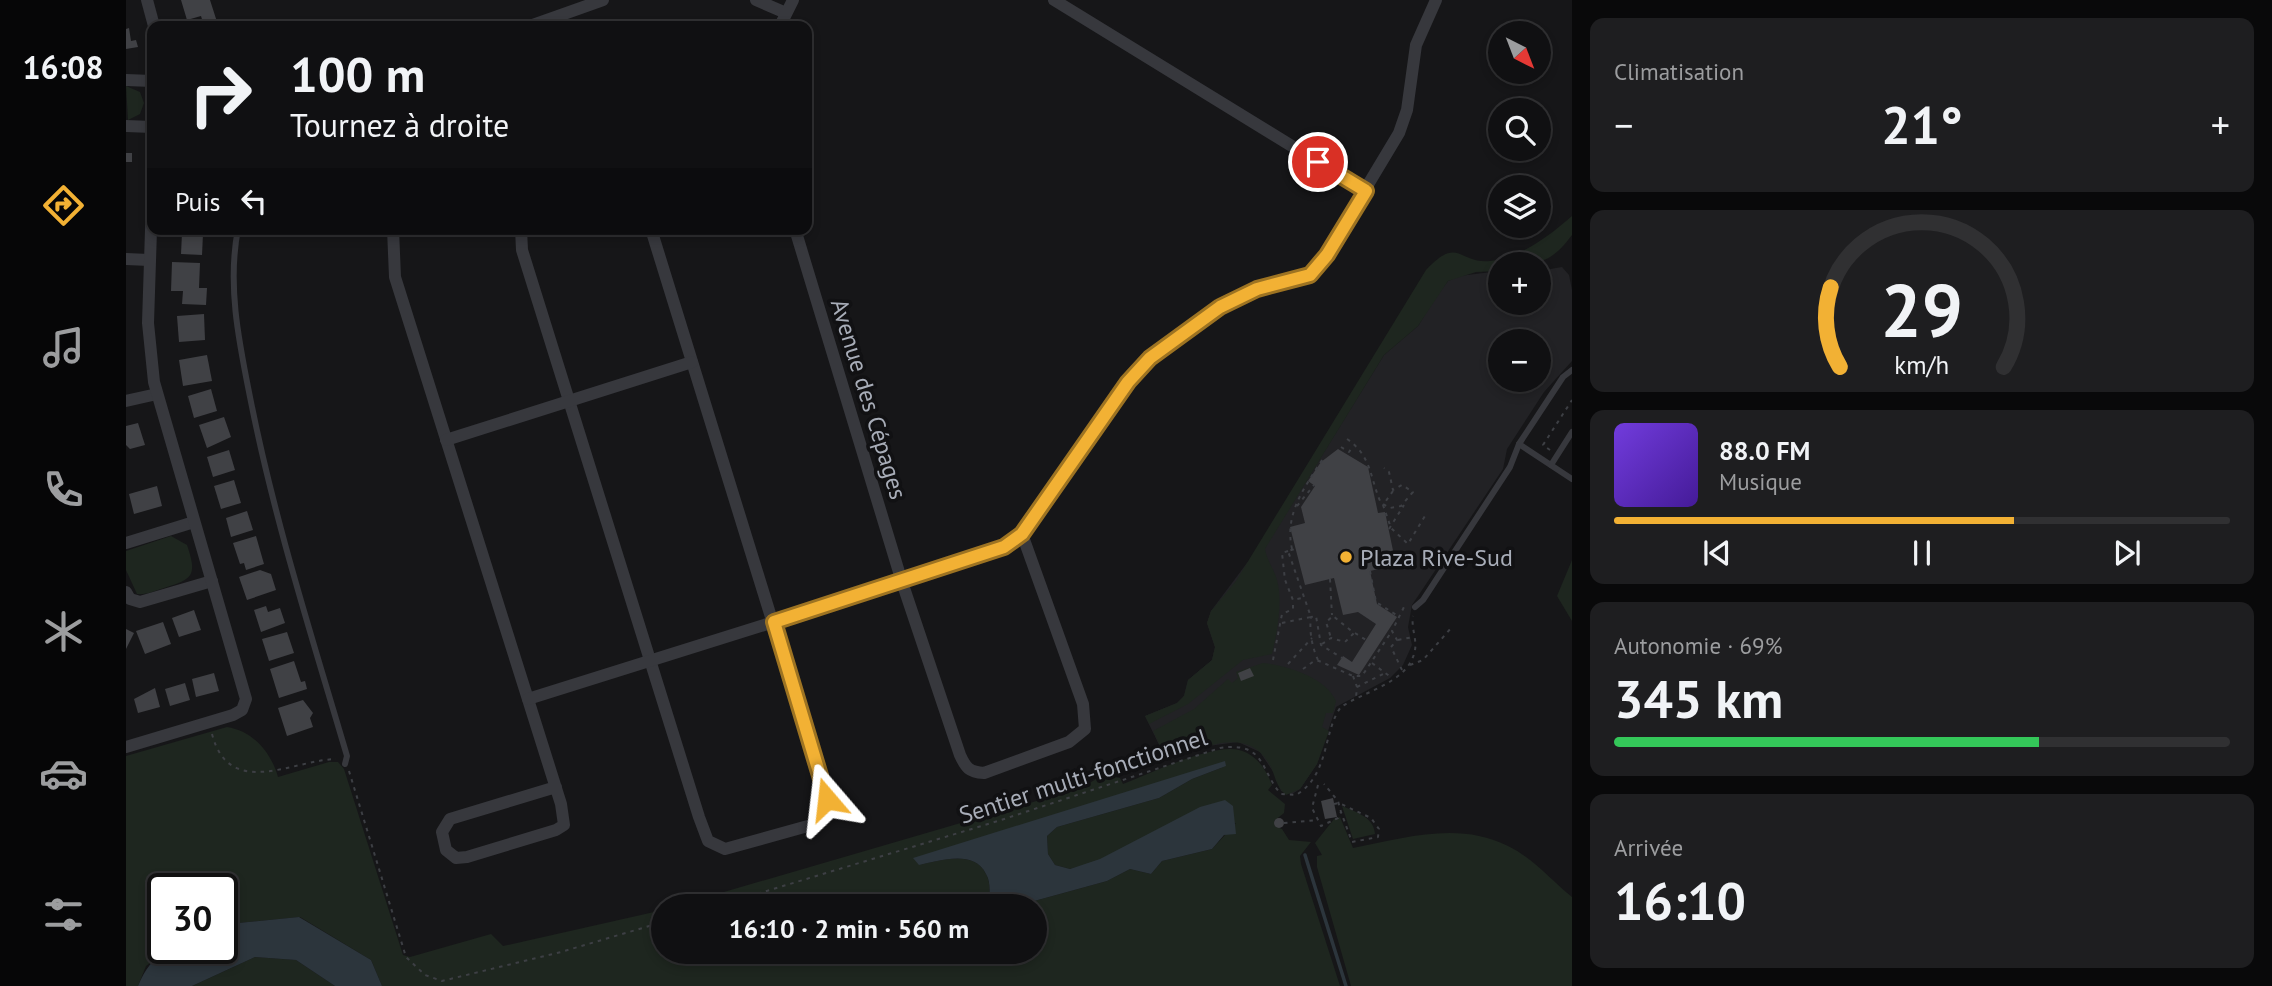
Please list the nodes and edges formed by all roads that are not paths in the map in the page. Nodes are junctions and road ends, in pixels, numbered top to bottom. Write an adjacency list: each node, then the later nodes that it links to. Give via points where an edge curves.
1 (147, 0): 8 (street)
2 (603, 0): 9 (street)
3 (755, 0): 7 (street)
4 (793, 0): 7 (street)
5 (1054, 0): 15 (street)
6 (1436, 0): 15 (street, via 1416,45 1404,122)
7 (786, 13): 10 (street)
8 (153, 21)
9 (544, 21)
10 (782, 21)
11 (126, 80): 12 (street)
12 (147, 81)
13 (126, 126): 14 (street)
14 (147, 127)
15 (1366, 191): 35 (street, via 1310,275 1257,289 1220,307 1150,358 1128,382)
16 (150, 235): 23 (street)
17 (238, 235): 45 (lane, via 232,273 255,422 280,527 347,756)
18 (393, 235): 30 (street, via 395,277)
19 (522, 235): 28 (street, via 522,250)
20 (653, 235): 24 (street)
21 (797, 235): 38 (street, Avenue des Cépages)
22 (126, 259): 23 (street)
23 (149, 260): 26 (street, via 149,342)
24 (692, 362): 28 (street); 41 (street)
25 (1572, 370): 31 (lane)
26 (157, 394): 27 (street); 34 (street)
27 (126, 401)
28 (569, 402): 30 (street); 42 (street)
29 (1572, 432): 32 (lane)
30 (446, 440): 43 (street)
31 (1518, 444): 32 (lane); 40 (lane, via 1510,467)
32 (1551, 465): 33 (lane)
33 (1572, 479)
34 (194, 522): 36 (street); 37 (street)
35 (1022, 534): 38 (street, via 987,555); 38 (street, Avenue des Cépages, via 1086,718 1085,729 1069,742 984,773 966,768)
36 (126, 543)
37 (212, 580): 39 (street, via 140,602); 44 (street, via 246,695 242,710)
38 (902, 582): 41 (street)
39 (126, 592)
40 (1415, 607)
41 (774, 622): 42 (street); 42 (street, via 827,799 823,820 815,824 744,846 725,849 708,841)
42 (650, 661): 43 (street)
43 (528, 699): 46 (street)
44 (126, 747)
45 (345, 764)
46 (556, 787): 46 (street, via 565,820 561,828 460,858 446,850 442,832 450,819)

